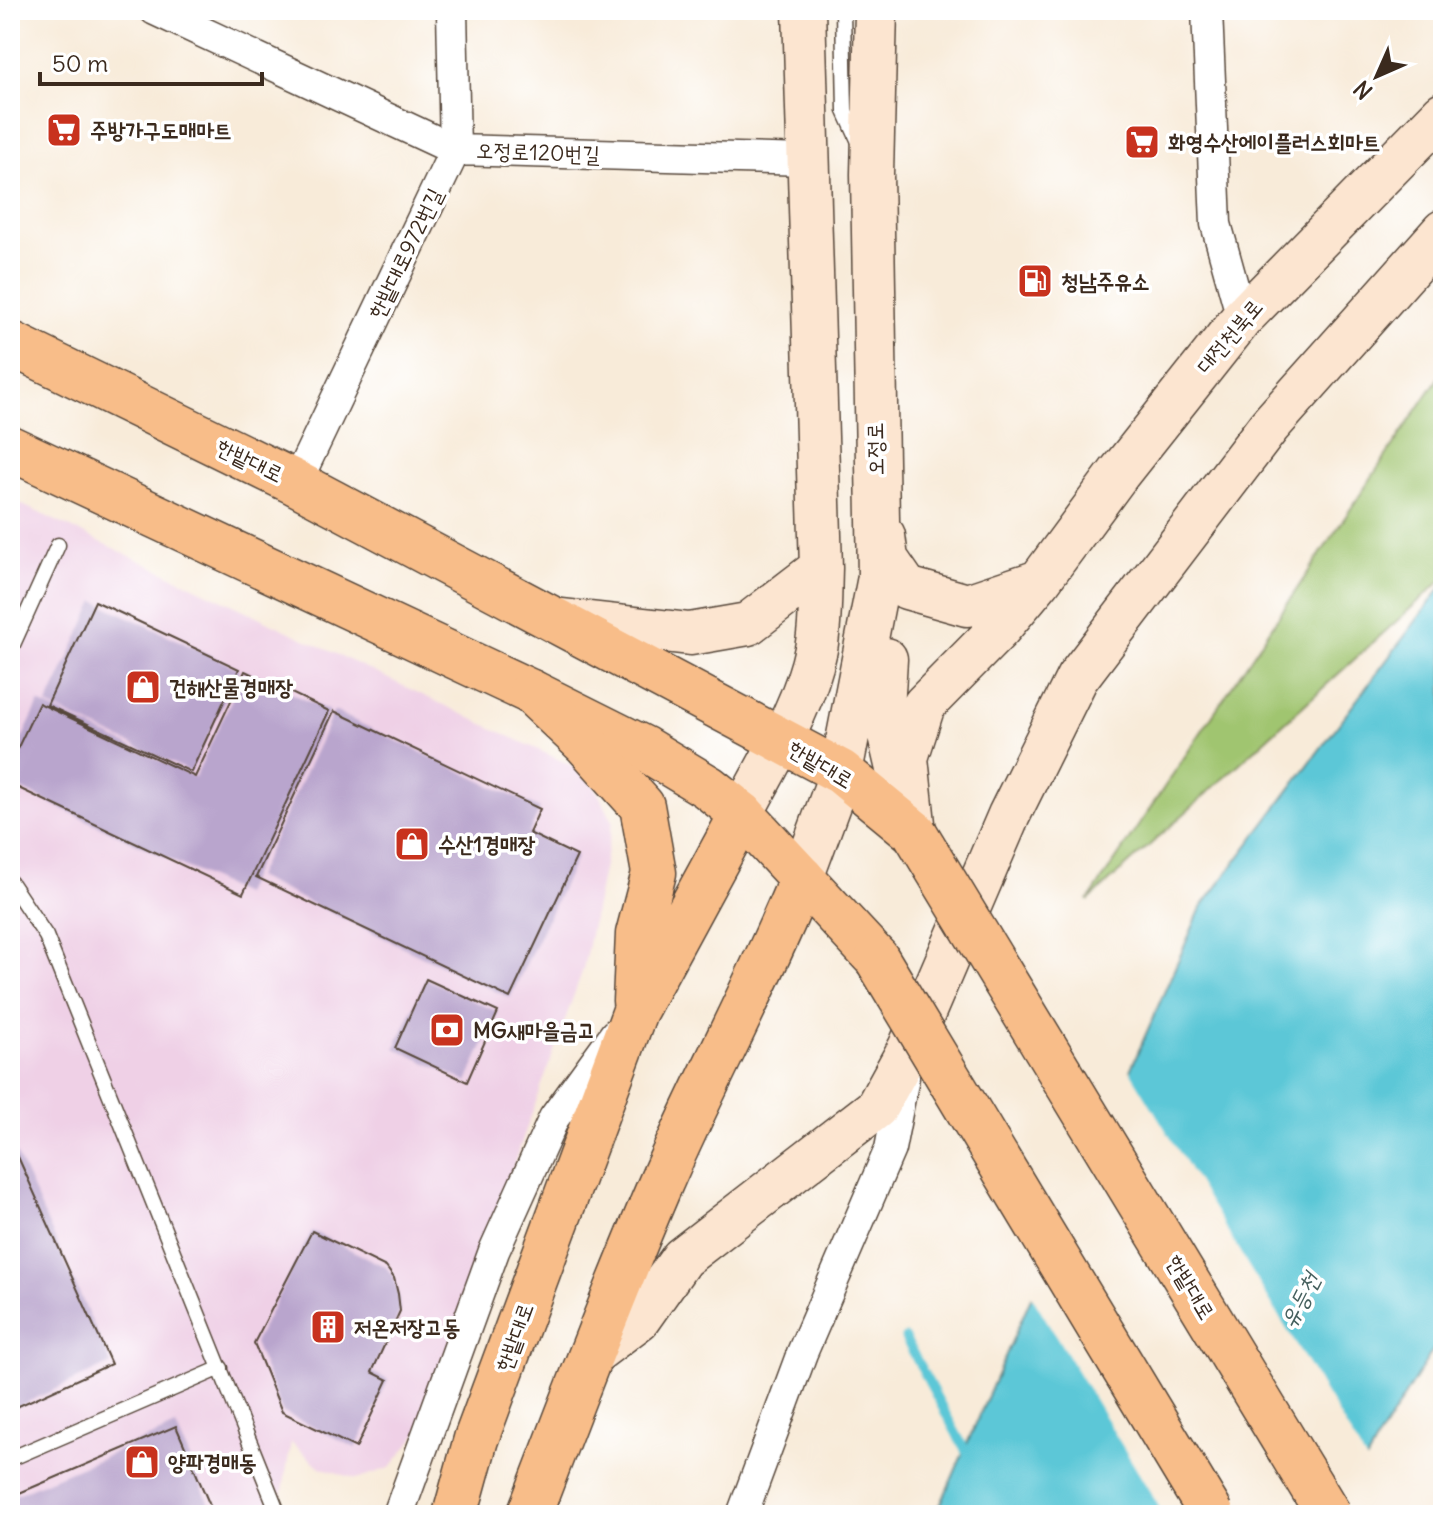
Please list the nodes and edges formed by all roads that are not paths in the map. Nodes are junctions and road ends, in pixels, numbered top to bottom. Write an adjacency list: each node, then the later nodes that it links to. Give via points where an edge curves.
1 (155, 10): 8 (street, 오정로120번길)
2 (452, 10): 8 (street, 한밭대로972번길)
3 (804, 10): 9 (main road)
4 (843, 10): 10 (lane, via 845,111)
5 (876, 10): 10 (main road, 오정로)
6 (1207, 10): 12 (street, via 1216,224)
7 (1443, 113): 12 (main road, 대전천북로)
8 (455, 150): 9 (street, 오정로120번길); 15 (street, 한밭대로972번길)
9 (808, 160): 18 (main road)
10 (872, 174): 16 (main road, 오정로)
11 (1443, 231): 31 (main road, via 1269,426 1077,678 1009,815)
12 (1242, 318): 20 (main road, 대전천북로)
13 (10, 343): 15 (main road, 한밭대로)
14 (10, 448): 23 (main road)
15 (296, 483): 21 (main road, 한밭대로)
16 (876, 484): 19 (main road, 오정로); 20 (main road, via 887,559 907,588 967,605)
17 (58, 545): 22 (lane)
18 (821, 568): 21 (main road, via 748,624 690,634); 24 (main road, via 815,651 799,705)
19 (879, 577): 25 (main road, 오정로); 27 (main road, via 888,645 883,709)
20 (1040, 580): 27 (main road, 대전천북로, via 924,705 907,758)
21 (554, 619): 24 (main road, 한밭대로)
22 (10, 651)
23 (531, 692): 26 (main road, via 645,749); 30 (main road, via 642,806 654,873 638,934)
24 (780, 740): 25 (main road, 한밭대로); 26 (main road)
25 (841, 772): 27 (main road, 한밭대로); 28 (main road, 오정로)
26 (742, 814): 28 (main road); 30 (main road, 한밭대로)
27 (915, 833): 41 (main road, 한밭대로, bridge)
28 (802, 878): 32 (main road, via 762,975 661,1184); 40 (main road, bridge, via 877,959)
29 (10, 882): 33 (lane, via 46,936)
30 (635, 1011): 36 (street, via 554,1118 494,1251); 37 (main road, 한밭대로, via 476,1439)
31 (909, 1048): 32 (main road, via 876,1108 682,1258 639,1319); 39 (street, via 890,1149 802,1353)
32 (590, 1356): 38 (main road)
33 (221, 1368): 34 (lane); 35 (lane)
34 (10, 1459)
35 (279, 1515)
36 (398, 1515)
37 (455, 1515)
38 (529, 1515)
39 (742, 1515)
40 (1212, 1515)
41 (1329, 1515)

